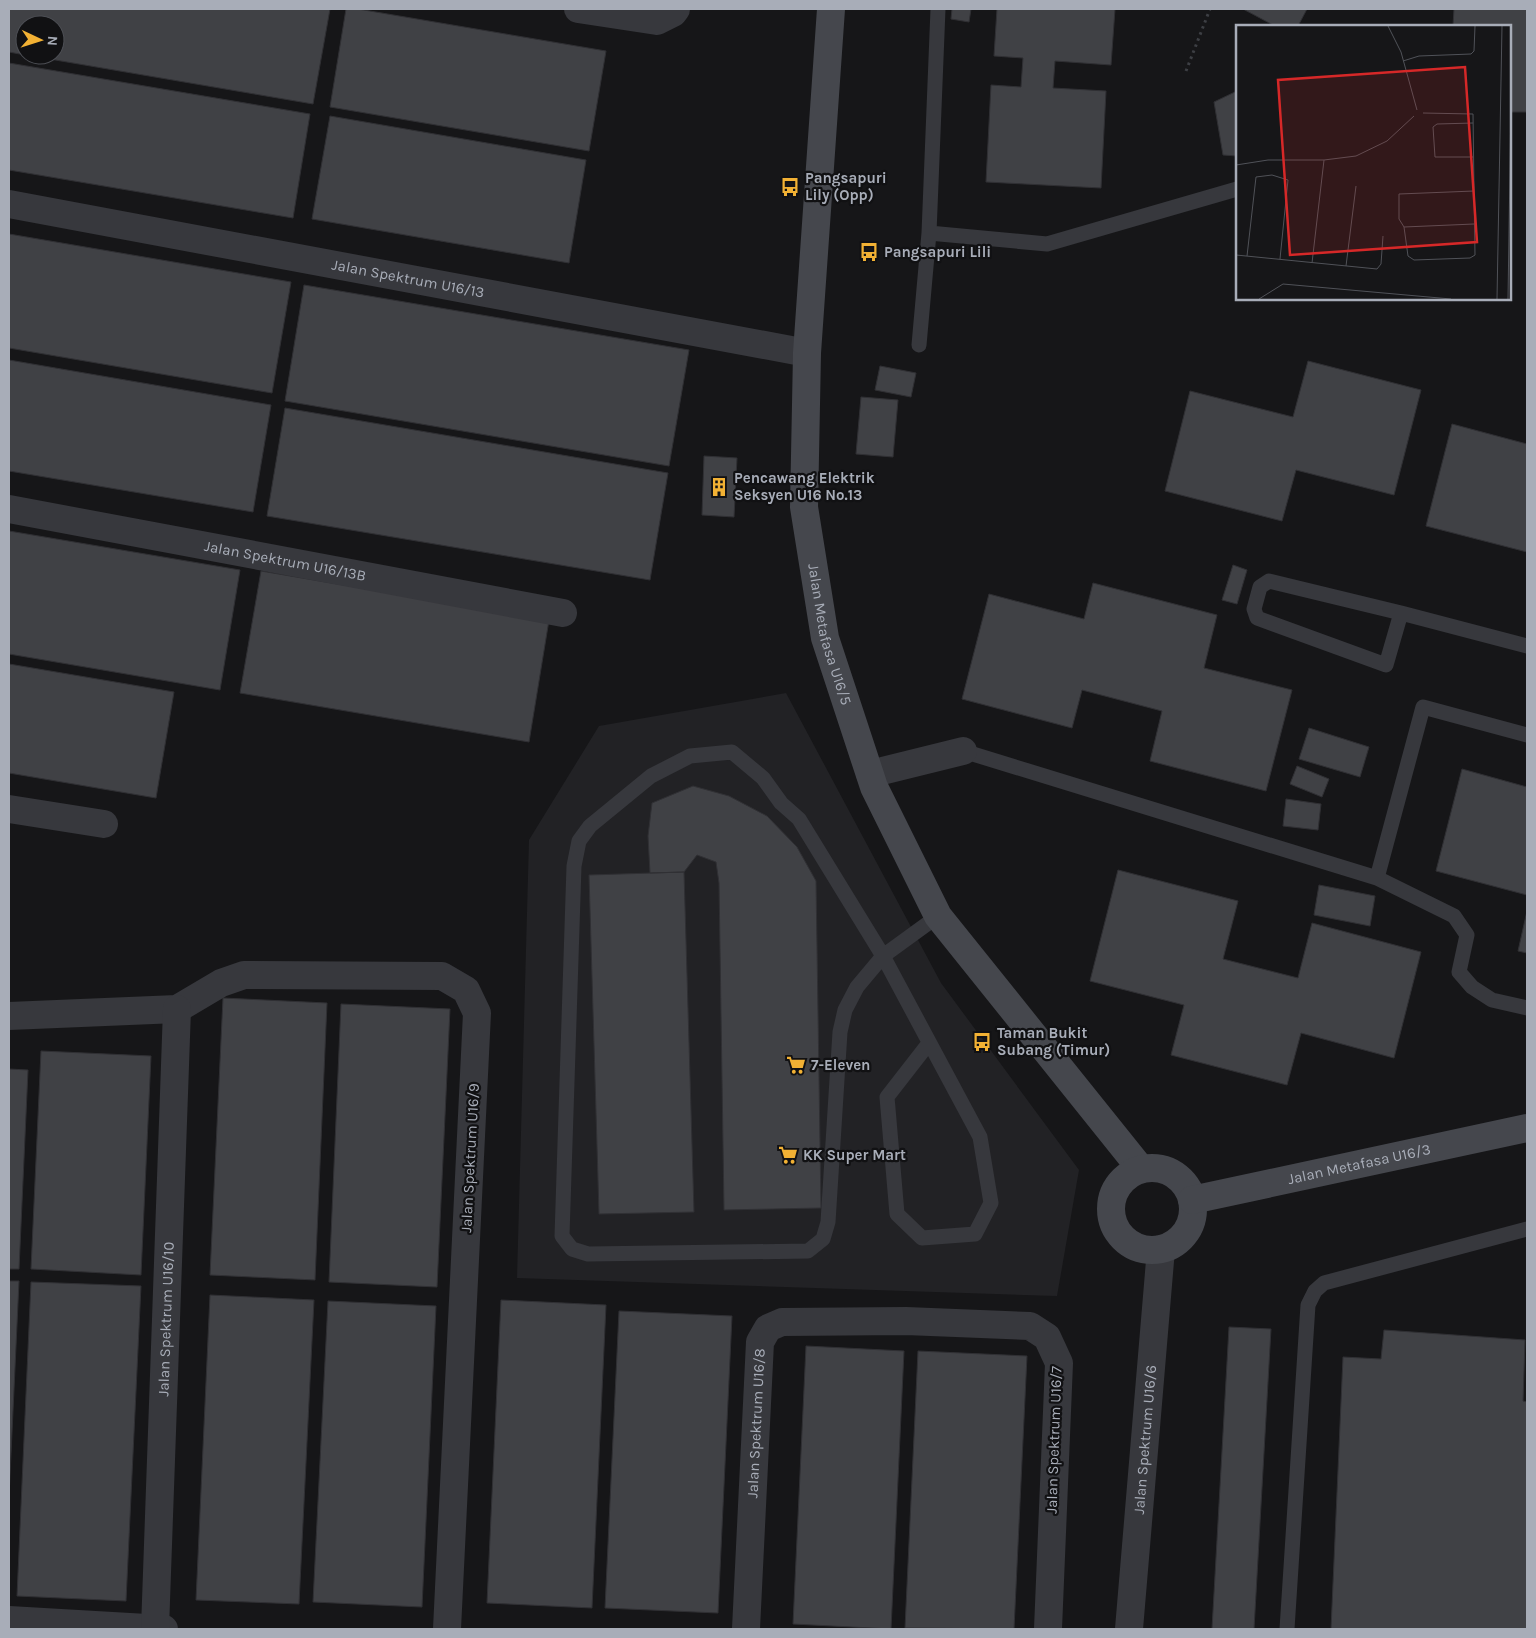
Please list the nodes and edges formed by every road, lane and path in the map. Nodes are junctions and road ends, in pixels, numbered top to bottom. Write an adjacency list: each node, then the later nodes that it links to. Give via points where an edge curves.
1 (578, 9): 5 (street)
2 (831, 9): 11 (street, Jalan Metafasa U16/5)
3 (938, 9): 9 (lane)
4 (1210, 9): 6 (path)
5 (666, 15)
6 (1186, 71)
7 (1236, 189): 9 (lane, via 1047,244)
8 (9, 204): 11 (street, Jalan Spektrum U16/13)
9 (929, 233): 10 (lane)
10 (919, 345)
11 (807, 353): 18 (street, Jalan Metafasa U16/5, via 804,507 825,638)
12 (9, 509): 14 (street, Jalan Spektrum U16/13B)
13 (1401, 612): 13 (lane, via 1386,665 1257,618 1254,609 1260,587 1269,581); 15 (lane)
14 (563, 613)
15 (1527, 646)
16 (1527, 735): 21 (lane, via 1423,706)
17 (963, 751): 18 (street); 21 (lane)
18 (870, 774): 22 (street, Jalan Metafasa U16/5)
19 (9, 809): 20 (street)
20 (104, 824)
21 (1377, 878): 25 (lane, via 1454,916 1467,935 1459,972 1472,987 1492,1000)
22 (938, 916): 23 (lane); 29 (street, Jalan Metafasa U16/5)
23 (882, 956): 23 (lane, via 857,987 845,1010 840,1032 828,1222 823,1238 808,1252 588,1254 572,1250 562,1236 574,866 579,841 590,826 651,776 690,756 732,752 764,778 781,803 799,819); 27 (lane)
24 (177, 1008): 26 (street); 35 (street, Jalan Spektrum U16/10); 37 (street, Jalan Spektrum U16/9, via 221,983 244,975 442,976 466,990 476,1013)
25 (1527, 1008)
26 (9, 1016)
27 (929, 1043): 27 (lane, via 980,1137 992,1203 975,1234 922,1238 897,1214 887,1097)
28 (1527, 1128): 30 (street, Jalan Metafasa U16/3)
29 (1141, 1169): 30 (street, via 1164,1169 1174,1174 1182,1181); 32 (street, via 1117,1187 1110,1208 1112,1218 1115,1228 1130,1244 1150,1251)
30 (1192, 1200): 32 (street, via 1187,1231)
31 (1527, 1229): 41 (lane, via 1324,1283 1315,1291 1308,1305)
32 (1161, 1249): 40 (street, Jalan Spektrum U16/6)
33 (906, 1321): 38 (street, Jalan Spektrum U16/8, via 782,1322 768,1328 760,1342); 39 (street, Jalan Spektrum U16/7, via 1030,1326 1047,1338 1059,1363)
34 (9, 1620): 35 (street)
35 (155, 1629): 36 (street)
36 (164, 1629)
37 (447, 1629)
38 (746, 1629)
39 (1048, 1629)
40 (1129, 1629)
41 (1287, 1629)

